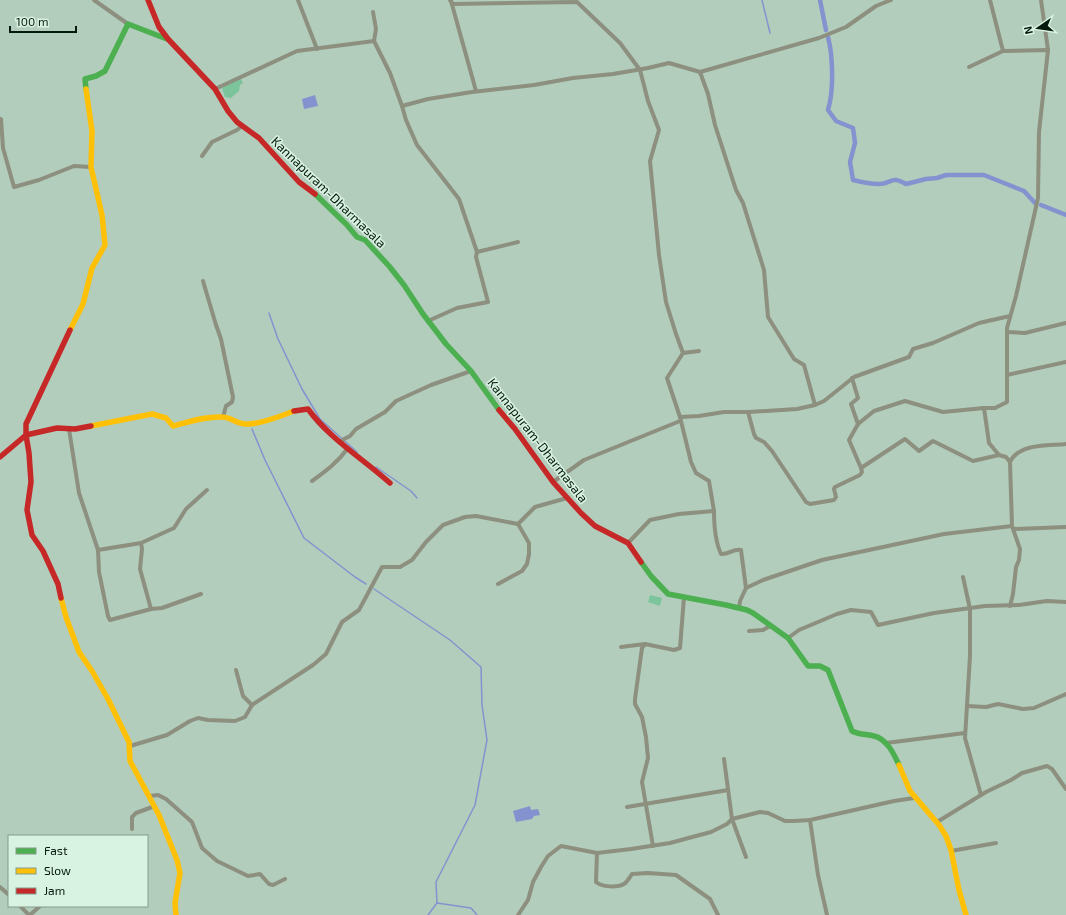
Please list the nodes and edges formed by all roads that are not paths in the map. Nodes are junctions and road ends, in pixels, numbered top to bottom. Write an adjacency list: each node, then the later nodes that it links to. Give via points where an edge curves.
1 (94, 0): 9 (street)
2 (148, 0): 10 (main road, Kannapuram-Dharmasala, via 159,27)
3 (298, 0): 12 (street)
4 (891, 0): 17 (street, via 876,6 846,27 819,38)
5 (990, 0): 14 (street)
6 (1041, 0): 13 (street)
7 (451, 1): 16 (street, via 453,4 576,2 620,43); 19 (street)
8 (373, 12): 11 (street, via 376,29)
9 (128, 24): 10 (main road); 24 (main road, via 105,71 85,79 92,131)
10 (168, 39): 18 (main road, Kannapuram-Dharmasala)
11 (374, 42): 12 (street); 20 (street, via 390,73)
12 (317, 50): 18 (street, via 298,52)
13 (1048, 50): 14 (street); 28 (street, via 1039,132 1038,198)
14 (1004, 51): 15 (street)
15 (969, 67)
16 (640, 70): 17 (street, via 669,63); 19 (street); 33 (street, via 659,130 650,161 659,255 666,302)
17 (700, 72): 38 (street, via 736,190 743,203 764,270 768,317 794,359 804,364)
18 (215, 89): 22 (main road, Kannapuram-Dharmasala, via 228,111)
19 (476, 91): 20 (street)
20 (402, 106): 26 (street, via 417,145 459,199)
21 (1, 119): 24 (street, via 3,148 14,187 74,166)
22 (242, 126): 23 (street, via 212,142); 29 (main road, Kannapuram-Dharmasala, via 258,138 299,182 313,192 357,237 365,240 404,284)
23 (202, 156)
24 (91, 167): 45 (main road, via 102,215 105,245 92,268 83,304 26,424)
25 (518, 242): 26 (street)
26 (476, 252): 29 (street, via 488,302 457,308)
27 (203, 281): 41 (street, via 221,339 233,398 226,406)
28 (1010, 316): 31 (street); 37 (street, via 979,323 913,349 909,357)
29 (428, 321): 35 (main road, Kannapuram-Dharmasala)
30 (1066, 323): 31 (street, via 1025,333)
31 (1007, 332): 36 (street)
32 (699, 351): 33 (street)
33 (683, 353): 42 (street, via 667,378)
34 (1066, 362): 36 (street)
35 (471, 371): 46 (street, via 396,401 385,412 356,429); 54 (main road, Kannapuram-Dharmasala)
36 (1007, 374): 39 (street, via 1007,402 995,408)
37 (852, 378): 38 (street, via 824,401); 43 (street, via 858,398 851,404)
38 (815, 405): 40 (street, via 797,409)
39 (984, 408): 43 (street, via 943,412 905,401 874,411); 49 (street, via 988,439)
40 (748, 412): 42 (street, via 724,412); 52 (street, via 756,438 772,451 806,502 810,504 834,500 835,487 860,475)
41 (223, 417): 44 (main road, via 194,420 173,426 166,418 152,414); 46 (main road, via 237,423 248,424 308,409)
42 (680, 419): 54 (street, via 584,460); 58 (street, via 696,473 711,485)
43 (858, 424): 52 (street, via 849,440)
44 (69, 429): 45 (main road, via 57,428); 64 (street, via 79,493)
45 (26, 435): 50 (main road); 86 (main road, via 32,482 27,510 32,535 43,551 58,584 66,617 79,652 108,699)
46 (342, 441): 48 (main road)
47 (1066, 444): 51 (street, via 1028,448 1013,456)
48 (348, 448): 53 (street, via 329,469); 55 (main road)
49 (999, 455): 51 (street, via 1006,457); 52 (street, via 973,460 933,441 919,452 904,439)
50 (0, 457)
51 (1010, 462): 60 (street)
52 (861, 468)
53 (312, 481)
54 (553, 482): 57 (main road, Kannapuram-Dharmasala)
55 (390, 483)
56 (207, 490): 62 (street, via 186,509 174,528)
57 (567, 498): 59 (street, via 535,507); 63 (main road, Kannapuram-Dharmasala, via 595,526)
58 (714, 511): 63 (street, via 650,520); 67 (street, via 716,538 721,554 741,550)
59 (518, 524): 66 (street, via 529,543 527,564 522,571); 82 (street, via 476,516 443,525 412,560 400,567 382,567 359,610 342,622 326,654)
60 (1013, 527): 61 (street); 67 (street, via 944,534 822,560); 71 (street, via 1020,549)
61 (1066, 527)
62 (141, 543): 64 (street); 73 (street, via 140,569)
63 (628, 543): 69 (main road, Kannapuram-Dharmasala, via 651,576 668,594)
64 (98, 550): 73 (street, via 98,572 110,620)
65 (963, 577): 74 (street)
66 (498, 584)
67 (746, 588): 72 (street)
68 (201, 594): 73 (street, via 162,608)
69 (684, 597): 72 (main road, Kannapuram-Dharmasala); 78 (street, via 680,648 674,650)
70 (1066, 602): 71 (street, via 1047,601)
71 (1010, 606): 74 (street)
72 (739, 608): 75 (main road, Kannapuram-Dharmasala, via 753,613)
73 (150, 609)
74 (970, 609): 77 (street, via 934,613 878,625 871,612 851,610 799,630); 83 (street)
75 (770, 626): 76 (street, via 763,630); 77 (main road, Kannapuram-Dharmasala)
76 (749, 631)
77 (788, 638): 85 (main road, Kannapuram-Dharmasala, via 808,666 820,666 828,670 852,731 876,736)
78 (645, 644): 79 (street); 93 (street, via 642,648 635,704 642,717 646,737 648,758 642,782)
79 (621, 647)
80 (236, 670): 82 (street, via 243,696)
81 (1066, 694): 83 (street, via 1034,708 1023,709 998,704 986,707)
82 (252, 705): 86 (street, via 245,717 235,721 198,718 167,735)
83 (967, 706): 84 (street)
84 (965, 733): 85 (street); 90 (street)
85 (886, 743): 92 (main road, via 900,764)
86 (130, 746): 91 (main road, via 130,761)
87 (724, 759): 89 (street)
88 (1066, 789): 90 (street, via 1047,766 1022,773)
89 (728, 790): 93 (street); 96 (street)
90 (981, 795): 98 (street)
91 (150, 796): 94 (main road); 105 (street, via 158,795 192,822 202,848 217,861 248,876 260,874 269,884 273,885)
92 (914, 798): 97 (street); 98 (main road)
93 (645, 804): 95 (street); 101 (street)
94 (155, 806): 99 (street, via 132,817); 111 (main road, via 180,868 174,909)
95 (627, 807)
96 (732, 819): 97 (street, via 760,812 785,820); 101 (street, via 711,832); 104 (street)
97 (810, 820): 114 (street)
98 (937, 822): 102 (main road, via 947,839)
99 (132, 829)
100 (996, 843): 102 (street)
101 (652, 846): 103 (street)
102 (950, 851): 115 (main road)
103 (597, 853): 112 (street, via 561,846 548,856 533,882 528,900); 113 (street, via 596,882 599,884 624,884 632,874 676,876 710,899)
104 (746, 857)
105 (286, 879)
106 (0, 887): 107 (street)
107 (8, 894)
108 (21, 907): 110 (street)
109 (39, 907): 110 (street)
110 (29, 915)
111 (176, 915)
112 (518, 915)
113 (718, 915)
114 (827, 915)
115 (966, 915)

